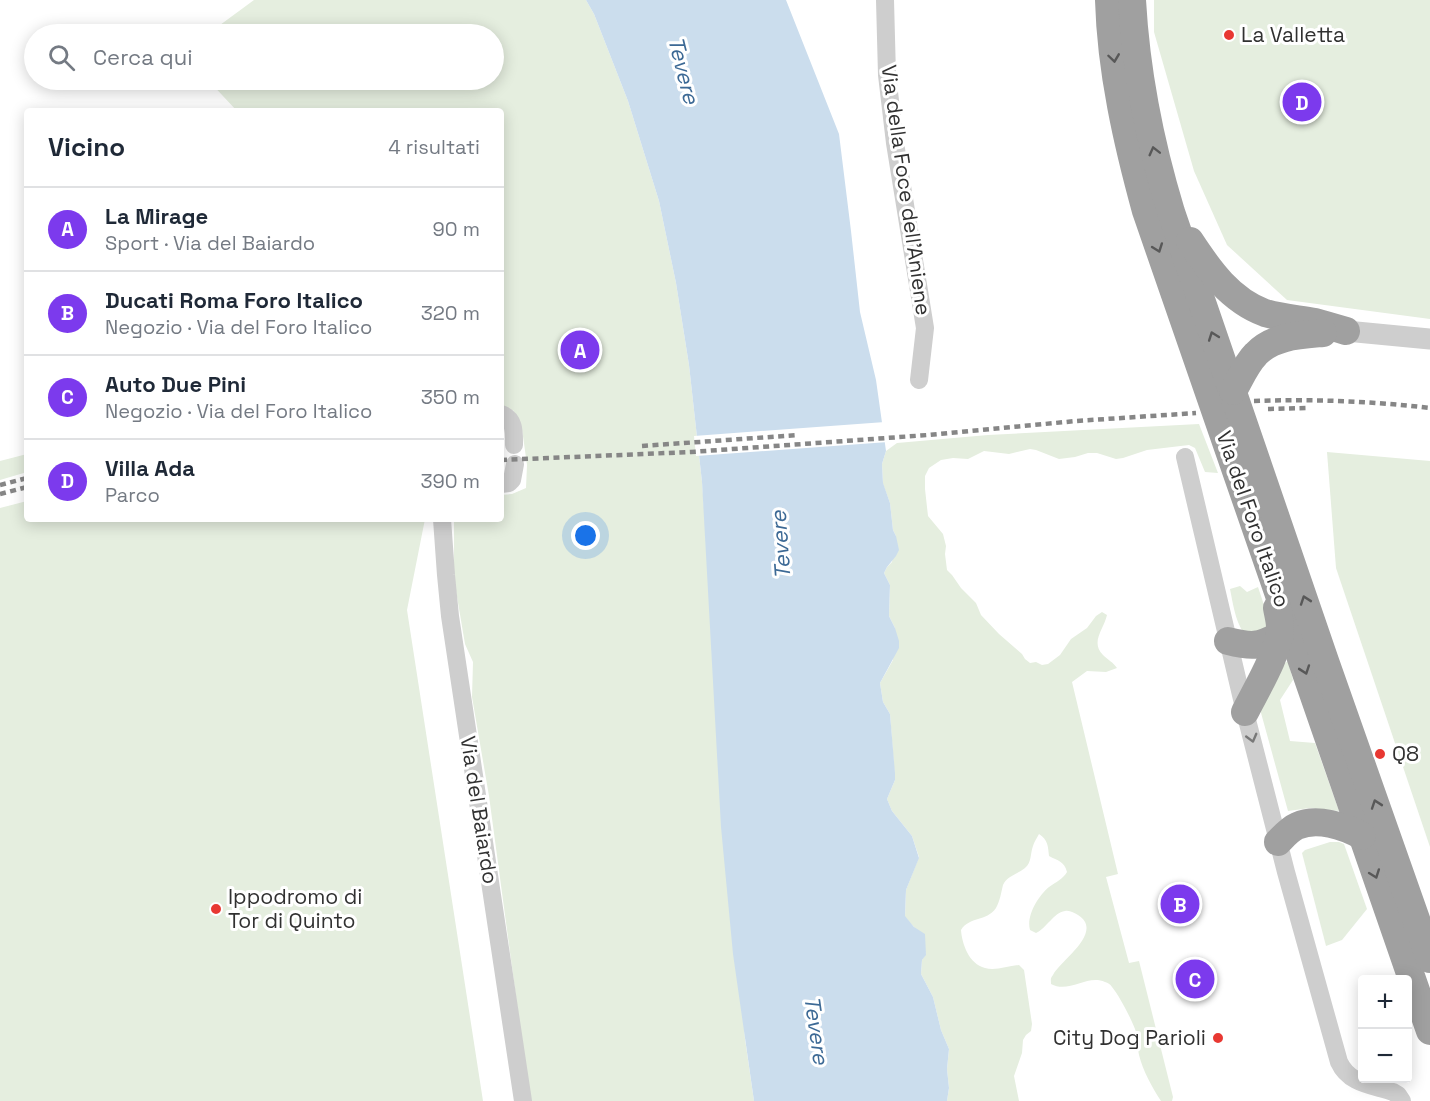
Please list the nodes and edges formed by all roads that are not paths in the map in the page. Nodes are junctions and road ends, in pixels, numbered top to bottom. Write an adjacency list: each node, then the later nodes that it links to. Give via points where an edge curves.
1 (885, 0): 7 (street, Via della Foce dell'Aniene, via 887,75 895,143 925,328)
2 (1108, 0): 15 (highway, Via del Foro Italico, one-way to 15, via 1120,100 1146,211)
3 (1132, 0): 4 (highway, Via del Foro Italico, one-way to 3, via 1144,104)
4 (1171, 212): 5 (highway, via 1207,266 1239,299 1272,315); 8 (highway, Via del Foro Italico, one-way to 4)
5 (1346, 331): 6 (street); 8 (highway, via 1292,336 1267,346 1251,360)
6 (1430, 339)
7 (919, 380)
8 (1233, 391): 21 (highway, Via del Foro Italico, one-way to 8)
9 (504, 415): 10 (street, via 512,422)
10 (514, 445)
11 (1185, 458): 17 (street)
12 (515, 464): 13 (street, via 511,482)
13 (504, 483)
14 (442, 522): 23 (street, Via del Baiardo, via 450,616)
15 (1267, 558): 16 (highway); 19 (highway, Via del Foro Italico, one-way to 19)
16 (1280, 635): 17 (highway, via 1249,646); 18 (highway)
17 (1228, 641): 18 (street)
18 (1245, 712): 20 (street, one-way to 20)
19 (1362, 836): 20 (highway, via 1340,826 1309,823 1294,828); 22 (highway, Via del Foro Italico, one-way to 22)
20 (1278, 842): 24 (street, via 1341,1066 1352,1079 1393,1092)
21 (1430, 958)
22 (1430, 1031)
23 (523, 1101)
24 (1402, 1101)

